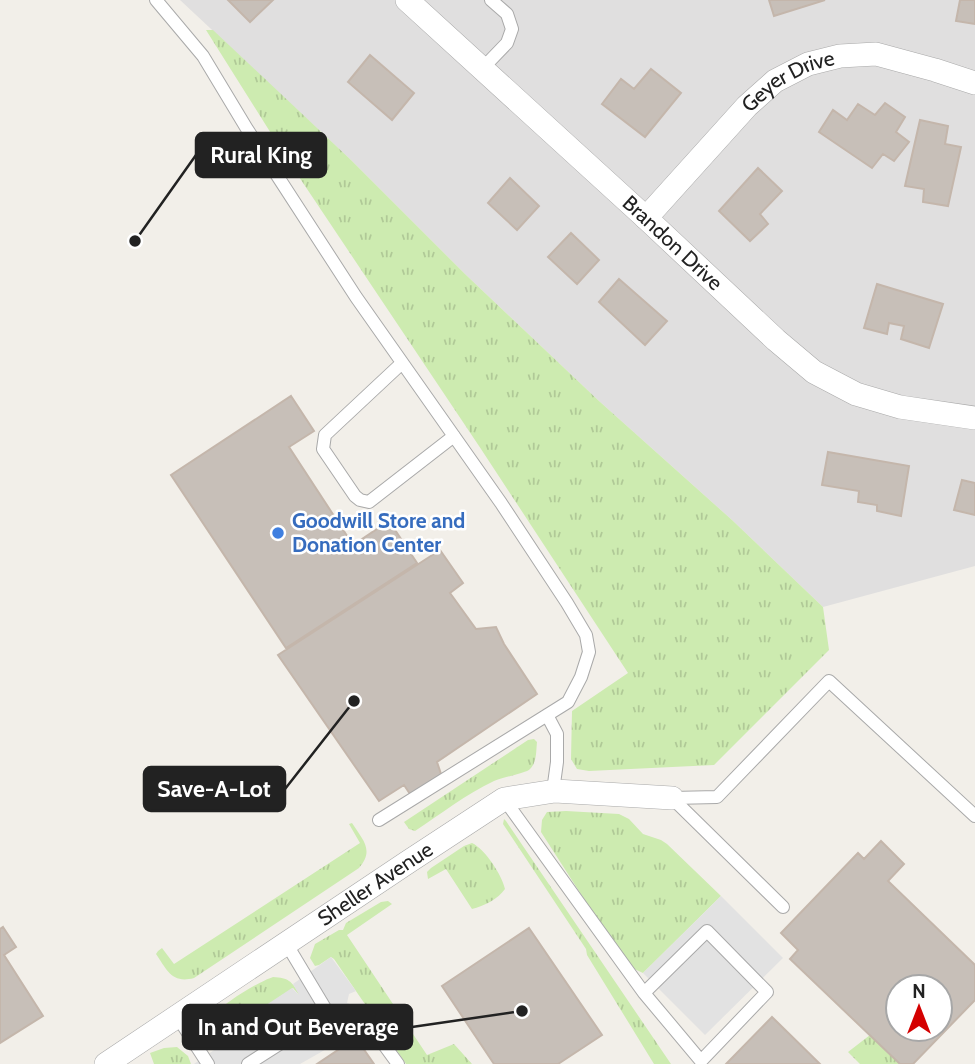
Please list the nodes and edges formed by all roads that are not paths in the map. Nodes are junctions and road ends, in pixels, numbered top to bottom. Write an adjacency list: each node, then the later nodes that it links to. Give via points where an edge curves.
1 (156, 0): 7 (lane, via 203,56)
2 (407, 0): 4 (street, Brandon Drive)
3 (491, 0): 4 (lane, via 507,14 512,29 507,43)
4 (482, 69): 6 (street, Brandon Drive)
5 (975, 83): 6 (street, Geyer Drive, via 876,54 808,64 775,81 747,106)
6 (646, 218): 8 (street, Brandon Drive, via 814,372 856,394 900,407)
7 (402, 363): 9 (lane); 9 (lane, via 325,435 323,449 355,496 369,502)
8 (975, 418)
9 (454, 436): 10 (lane, via 586,635 589,652 581,677 568,702)
10 (547, 715): 11 (lane, via 557,734); 15 (lane)
11 (553, 791): 12 (street, Sheller Avenue); 13 (street, Sheller Avenue)
12 (673, 798): 14 (lane, via 717,797 828,681); 16 (lane)
13 (504, 799): 17 (street, Sheller Avenue); 18 (lane)
14 (975, 816)
15 (379, 820)
16 (783, 907)
17 (286, 943): 19 (lane); 20 (street, Sheller Avenue)
18 (644, 993): 18 (lane, via 701,1061 767,992 708,931)
19 (328, 1013): 23 (lane); 24 (lane, via 363,1016)
20 (177, 1016): 21 (street, Sheller Avenue); 22 (lane)
21 (114, 1062)
22 (208, 1064)
23 (248, 1064)
24 (398, 1064)

